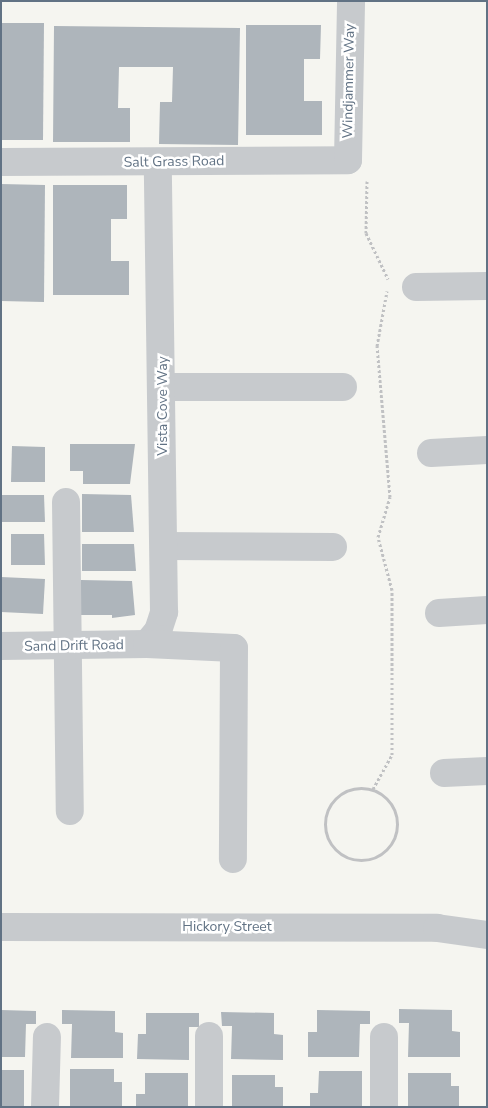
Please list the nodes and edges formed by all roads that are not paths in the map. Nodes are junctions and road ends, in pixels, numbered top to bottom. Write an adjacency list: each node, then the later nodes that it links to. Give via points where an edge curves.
1 (351, 1): 2 (street, Windjammer Way)
2 (348, 160): 4 (street, Salt Grass Road)
3 (1, 162): 4 (street, Salt Grass Road)
4 (158, 163): 7 (street, Vista Cove Way)
5 (487, 286): 6 (street)
6 (416, 287)
7 (163, 387): 8 (street); 12 (street, Vista Cove Way)
8 (343, 387)
9 (487, 450): 10 (street)
10 (431, 453)
11 (66, 502): 18 (street)
12 (164, 546): 13 (street); 16 (street, Vista Cove Way, via 164,612 158,631)
13 (333, 547)
14 (487, 610): 15 (street)
15 (439, 613)
16 (147, 644): 18 (street, Sand Drift Road); 22 (street, Sand Drift Road, via 234,648)
17 (1, 646): 18 (street, Sand Drift Road)
18 (68, 648): 21 (street)
19 (487, 770): 20 (street)
20 (444, 773)
21 (70, 811)
22 (233, 859)
23 (487, 922): 25 (street, Hickory Street)
24 (1, 927): 25 (street, Hickory Street)
25 (452, 929): 26 (street, Hickory Street)
26 (487, 936)
27 (209, 1036): 31 (street)
28 (47, 1037): 30 (street)
29 (384, 1037): 32 (street)
30 (45, 1107)
31 (209, 1107)
32 (384, 1107)

